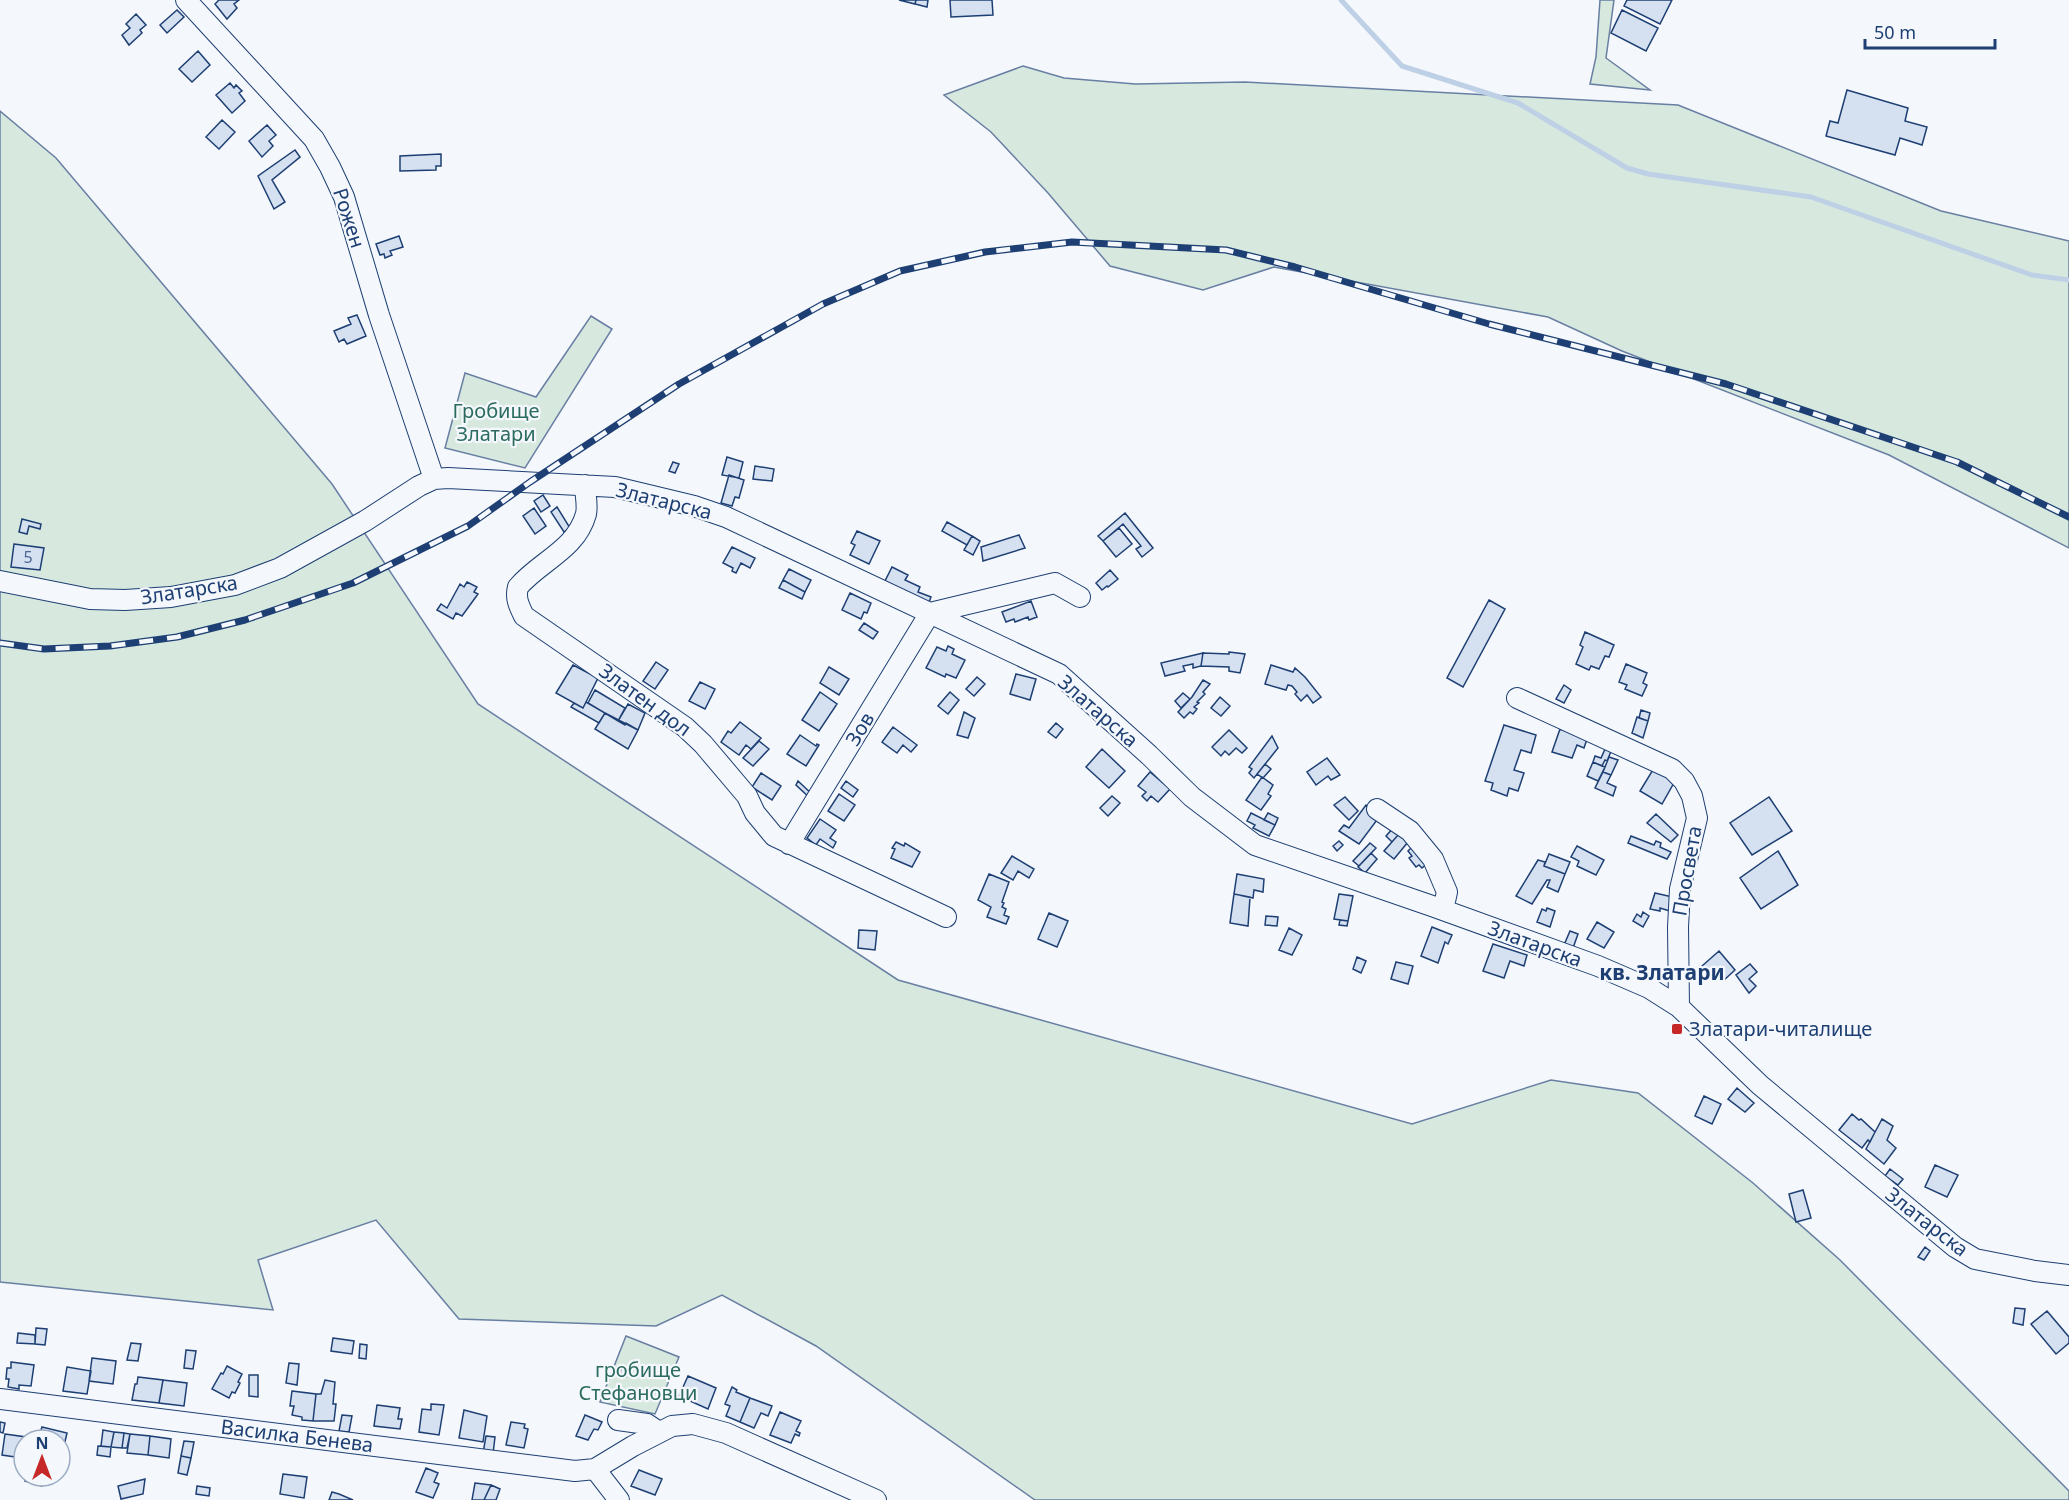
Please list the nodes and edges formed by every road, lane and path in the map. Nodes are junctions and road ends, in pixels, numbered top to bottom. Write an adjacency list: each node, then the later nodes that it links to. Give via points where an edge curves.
1 (186, 0): 2 (street, Рожен, via 314,139 330,167 344,197)
2 (434, 480): 3 (street, Златарска); 4 (street, Златарска, via 280,568 235,585 171,597 125,600 90,599)
3 (585, 485): 6 (street, Златарска, via 645,492 726,517); 9 (street, Златен дол, via 586,512 578,532 518,587 518,605 524,616 685,727 747,796 774,836)
4 (0, 581)
5 (1080, 597): 6 (street, via 1055,583)
6 (930, 613): 9 (street, Зов); 10 (street, Златарска, via 1059,674 1192,797 1255,845)
7 (1517, 698): 12 (street, Просвета, via 1672,769 1692,796 1697,818 1680,889 1677,927)
8 (1377, 808): 10 (street, via 1410,831 1433,859 1447,892)
9 (789, 844): 11 (street, Златен дол)
10 (1443, 910): 12 (street, Златарска, via 1614,973)
11 (946, 918)
12 (1679, 1007): 13 (street, Златарска, via 1760,1085 1955,1247 1975,1259)
13 (2069, 1275)
14 (0, 1399): 17 (street, Василка Бенева, via 552,1469)
15 (618, 1420): 16 (street, via 647,1424)
16 (659, 1432): 17 (street); 19 (street, via 693,1424 726,1433)
17 (595, 1469): 18 (street)
18 (619, 1500)
19 (876, 1500)

